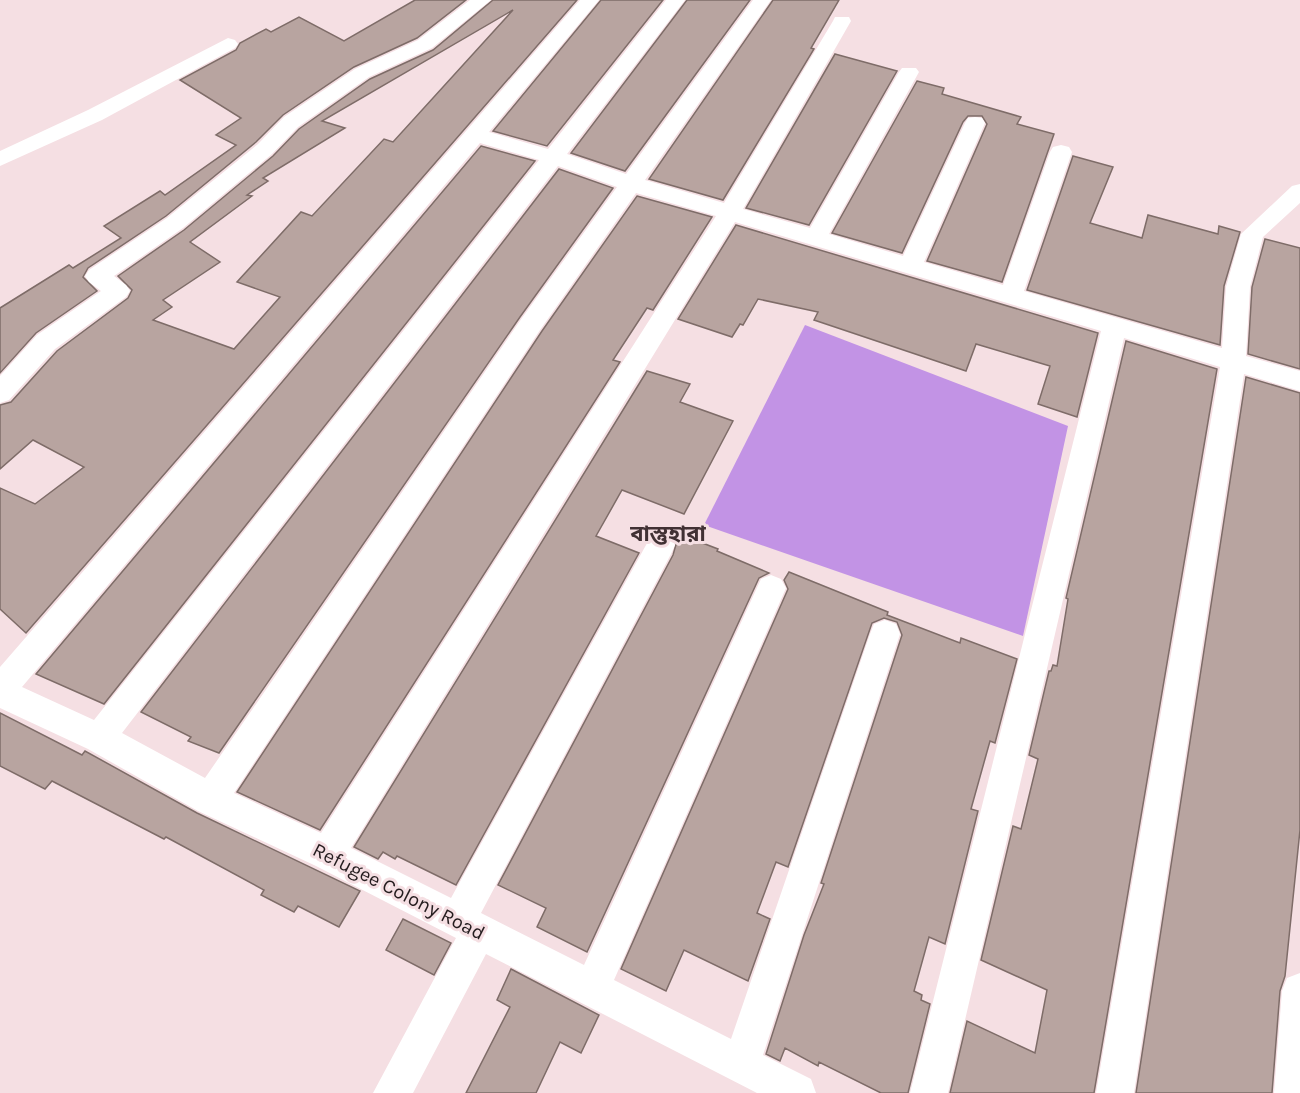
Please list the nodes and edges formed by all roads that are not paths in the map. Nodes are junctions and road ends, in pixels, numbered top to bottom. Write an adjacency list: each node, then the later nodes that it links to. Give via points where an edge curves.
1 (482, 0): 22 (street, via 426,44 362,73 291,122 265,149 175,223 97,276 118,291 46,342)
2 (590, 0): 9 (street)
3 (676, 0): 11 (street)
4 (762, 0): 13 (street)
5 (842, 21): 15 (street)
6 (228, 44): 12 (street, via 95,115)
7 (909, 72): 16 (street)
8 (975, 123): 17 (street)
9 (474, 134): 11 (street); 26 (street)
10 (1061, 152): 18 (street)
11 (553, 157): 13 (street); 27 (street)
12 (0, 159)
13 (632, 184): 15 (street); 28 (street, via 531,324)
14 (1300, 191): 20 (street, via 1252,234 1238,287)
15 (730, 212): 16 (street); 29 (street)
16 (815, 239): 17 (street)
17 (910, 267): 18 (street)
18 (1010, 297): 19 (street)
19 (1114, 328): 20 (street); 36 (street)
20 (1233, 363): 21 (street); 37 (street)
21 (1300, 381)
22 (0, 393)
23 (661, 545): 30 (street)
24 (771, 588): 31 (street)
25 (885, 634): 33 (street)
26 (0, 691): 27 (street, Refugee Colony Road)
27 (99, 738): 28 (street, Refugee Colony Road)
28 (210, 799): 29 (street, Refugee Colony Road)
29 (328, 854): 30 (street, Refugee Colony Road)
30 (469, 926): 31 (street, Refugee Colony Road); 35 (street)
31 (592, 989): 33 (street, Refugee Colony Road)
32 (1300, 991): 38 (street)
33 (741, 1065): 34 (street, Refugee Colony Road)
34 (793, 1092)
35 (392, 1093)
36 (929, 1093)
37 (1115, 1093)
38 (1293, 1093)

